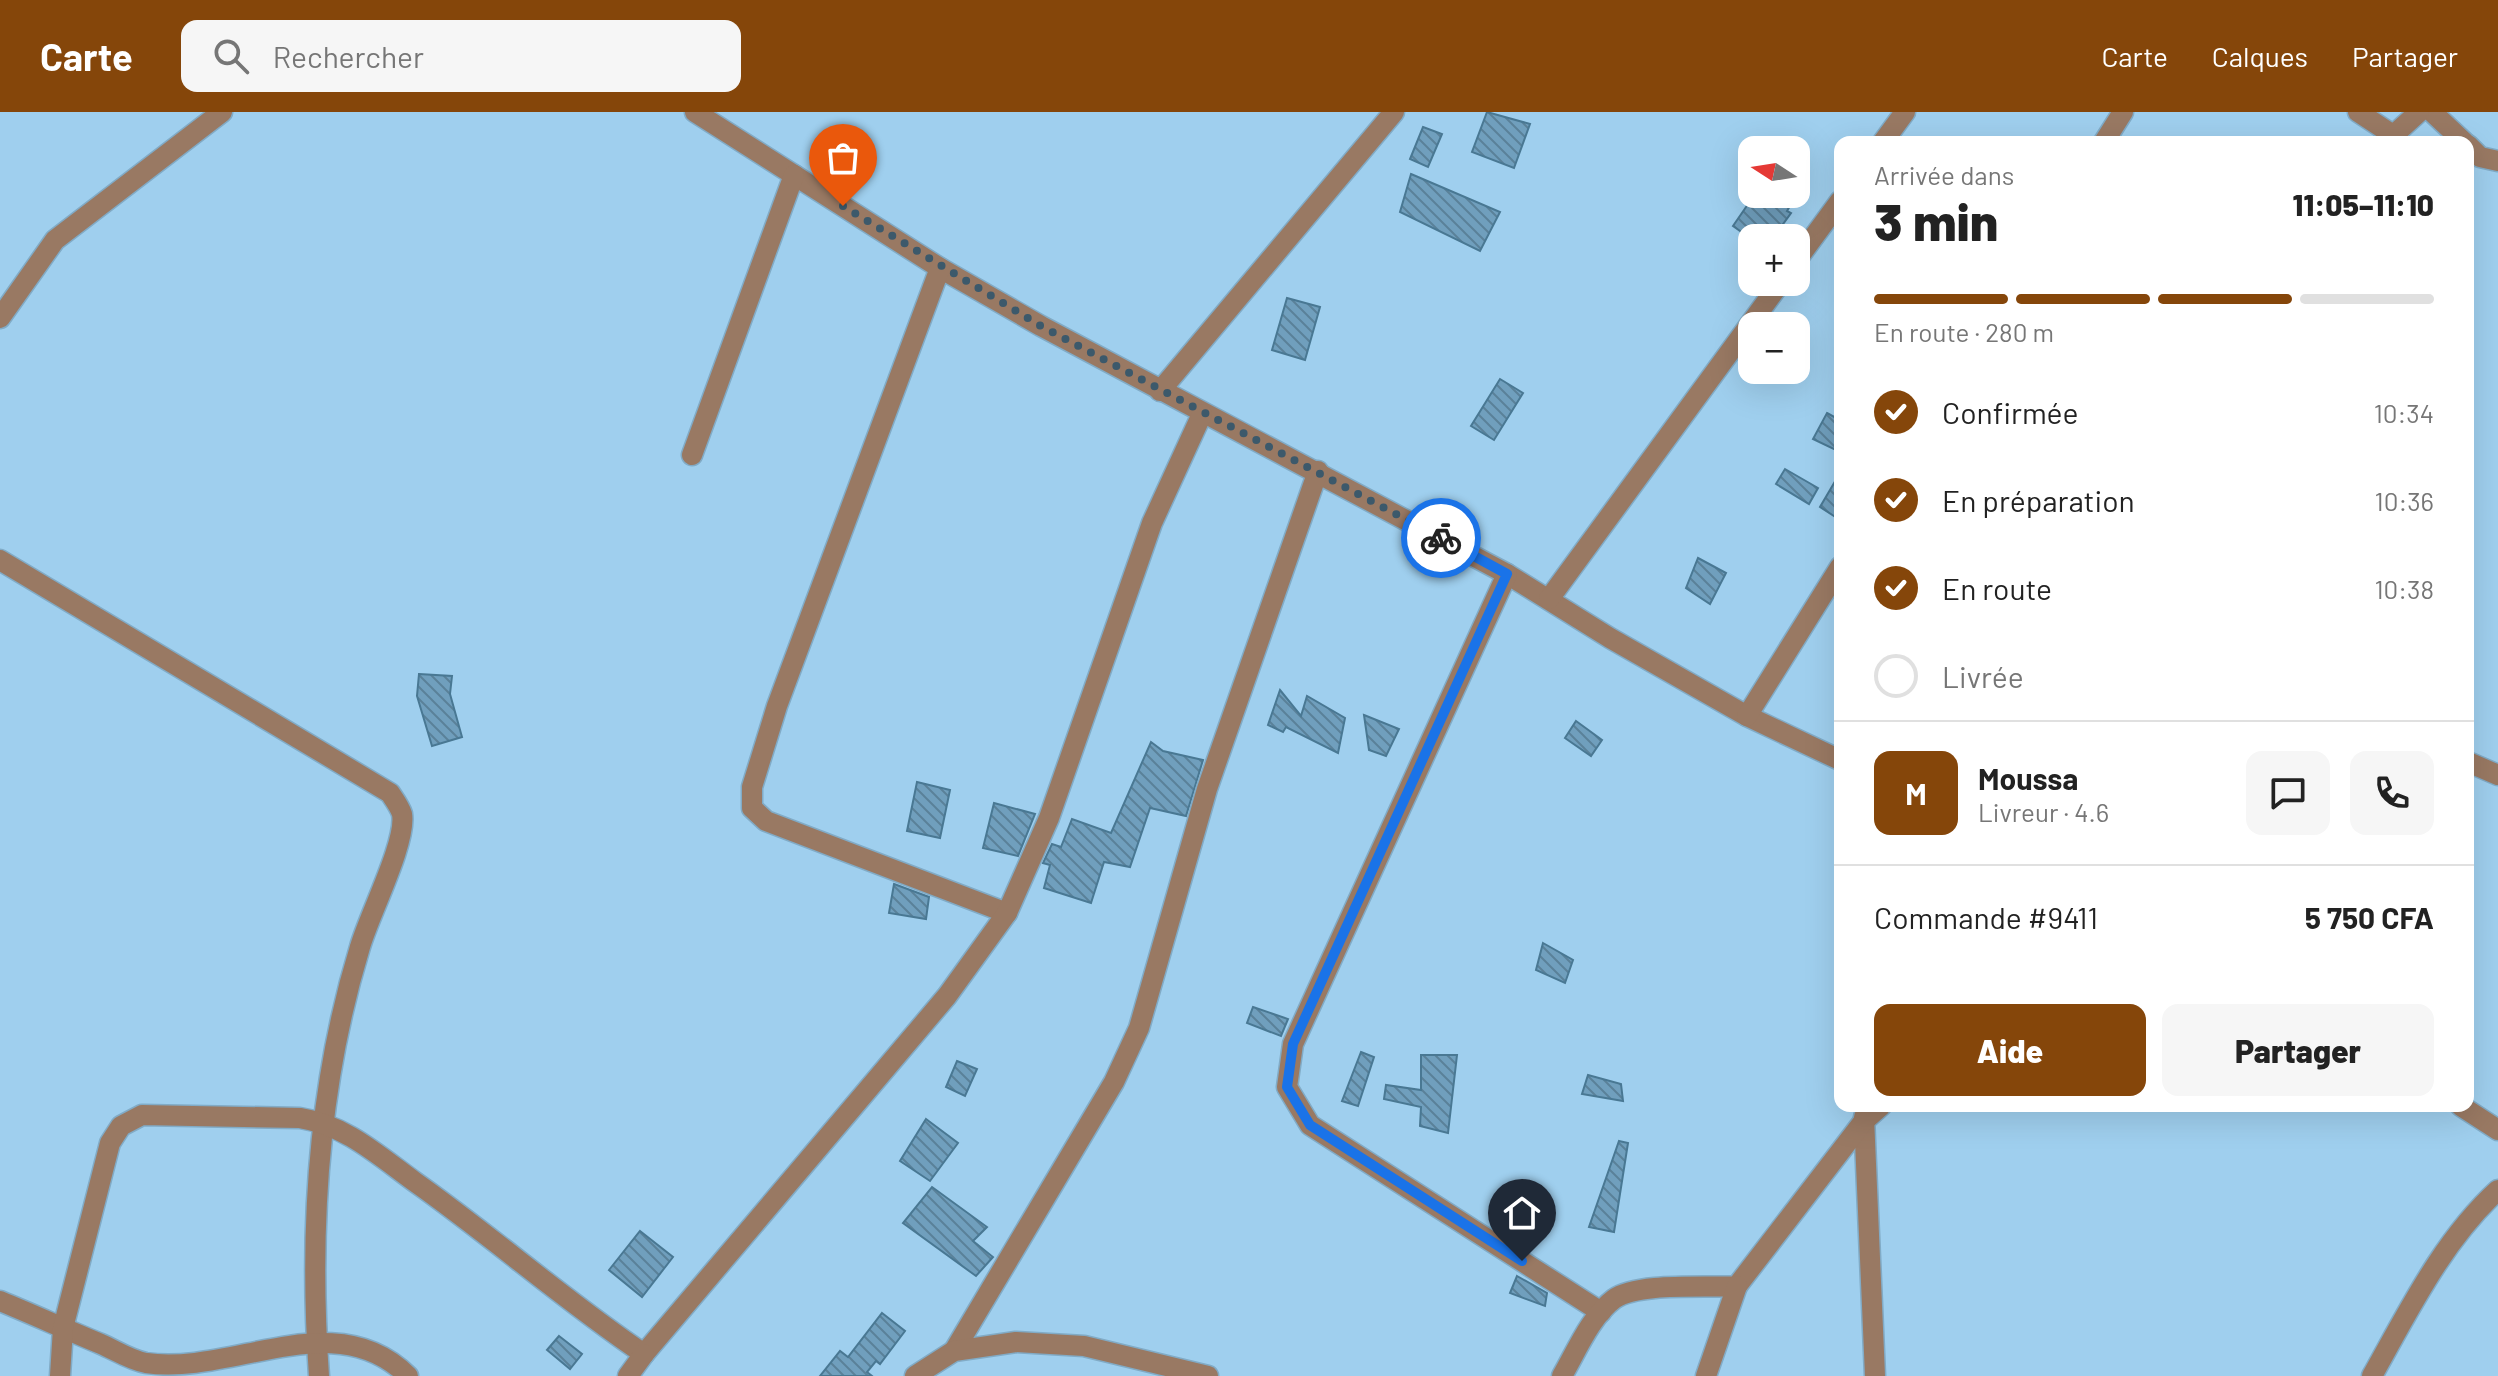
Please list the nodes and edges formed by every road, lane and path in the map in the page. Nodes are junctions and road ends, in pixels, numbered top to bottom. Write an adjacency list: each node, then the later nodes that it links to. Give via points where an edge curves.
1 (222, 112): 21 (street, via 55,240)
2 (695, 112): 16 (street)
3 (1394, 112): 22 (street)
4 (1905, 112): 9 (street)
5 (2123, 112): 10 (street)
6 (2358, 112): 11 (street)
7 (2419, 112): 12 (street)
8 (2432, 112): 13 (street)
9 (1887, 136)
10 (2108, 136)
11 (2387, 136)
12 (2391, 136)
13 (2458, 136)
14 (2474, 151): 15 (street)
15 (2498, 161)
16 (794, 175): 19 (street); 24 (street)
17 (1834, 209): 18 (street)
18 (1810, 242)
19 (940, 268): 22 (street); 34 (street, via 777,706 752,787 752,808 766,821)
20 (1771, 296): 29 (street)
21 (0, 318)
22 (1160, 391): 23 (street)
23 (1202, 414): 25 (street); 34 (street, via 1152,523 1049,818)
24 (692, 455)
25 (1318, 471): 27 (street); 45 (street, via 1207,789 1139,1028 1114,1082)
26 (0, 560): 37 (street, via 390,793 402,811 402,832 360,944 340,1018)
27 (1507, 574): 29 (street); 42 (street, via 1293,1044 1287,1087 1310,1125)
28 (1834, 577): 30 (street)
29 (1549, 599): 30 (street)
30 (1747, 716): 31 (street)
31 (1834, 757)
32 (2474, 765): 33 (street)
33 (2498, 775)
34 (1007, 913): 46 (street, via 947,996)
35 (2470, 1112): 38 (street)
36 (1865, 1114): 40 (street); 55 (street)
37 (325, 1122): 43 (street, via 142,1115 121,1126 110,1143); 44 (street, via 315,1224); 46 (street, via 430,1192)
38 (2498, 1130)
39 (2498, 1190): 56 (street, via 2429,1276)
40 (1737, 1286): 42 (street, via 1633,1291); 54 (street)
41 (0, 1301): 43 (street)
42 (1601, 1312): 53 (street)
43 (63, 1328): 44 (street, via 144,1363 179,1367); 47 (street)
44 (317, 1346): 48 (street); 49 (street, via 371,1349)
45 (954, 1351): 51 (street); 52 (street, via 1016,1342 1084,1346)
46 (644, 1354): 50 (street)
47 (60, 1376)
48 (319, 1376)
49 (408, 1376)
50 (628, 1376)
51 (915, 1376)
52 (1208, 1376)
53 (1562, 1376)
54 (1706, 1376)
55 (1875, 1376)
56 (2372, 1376)

